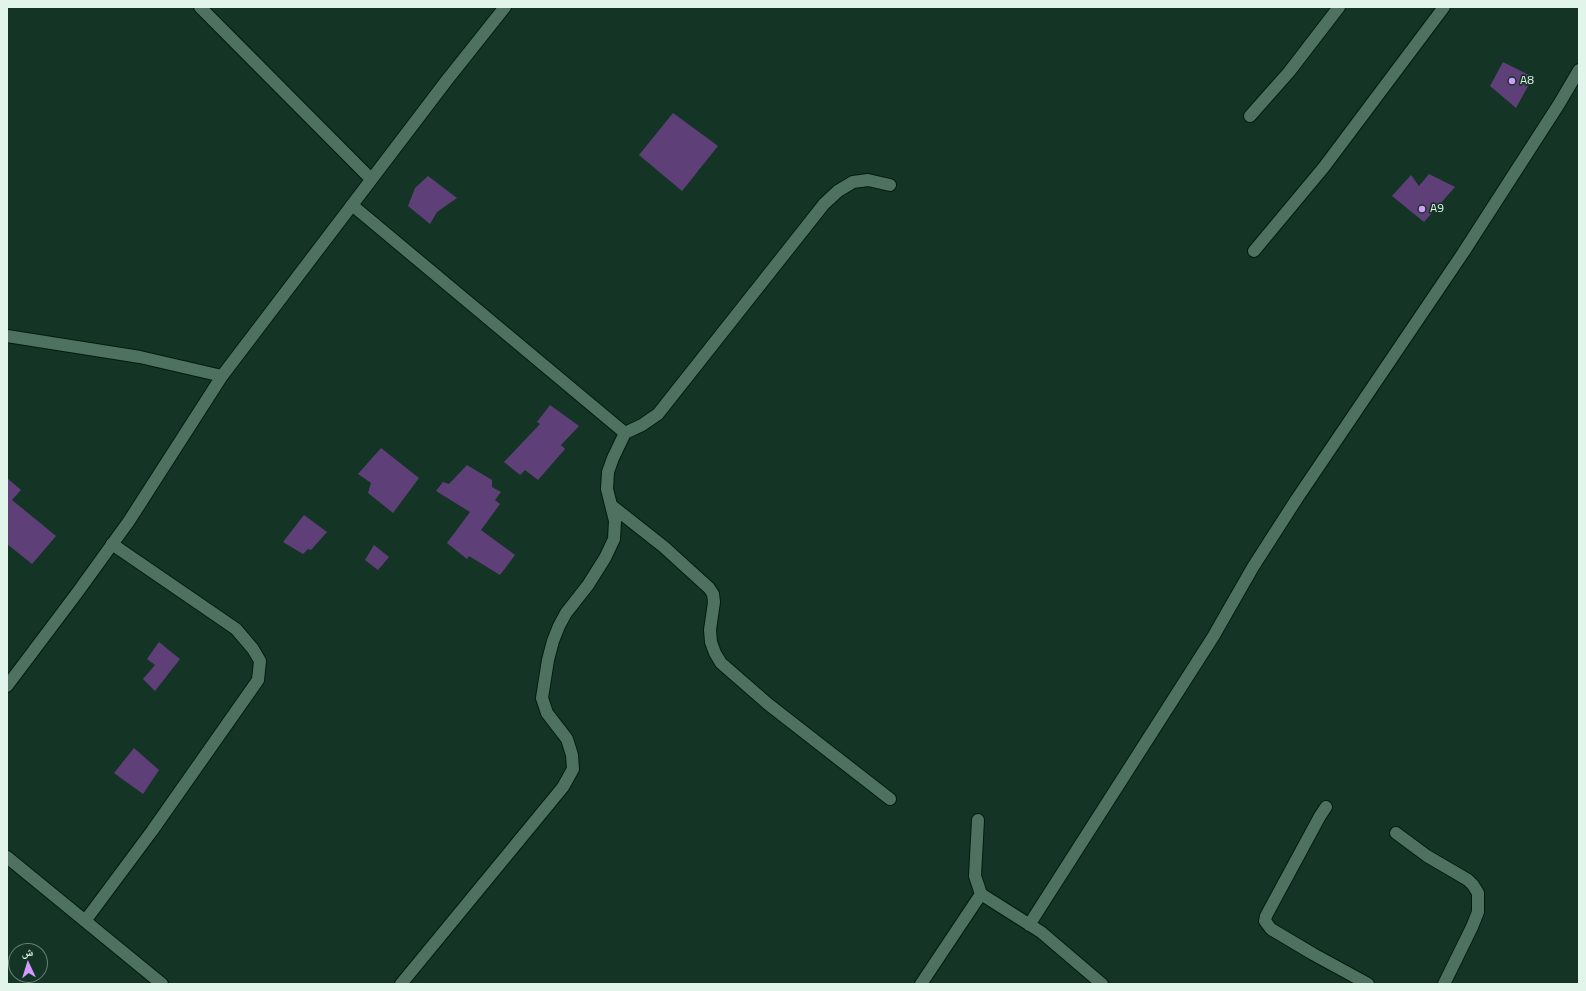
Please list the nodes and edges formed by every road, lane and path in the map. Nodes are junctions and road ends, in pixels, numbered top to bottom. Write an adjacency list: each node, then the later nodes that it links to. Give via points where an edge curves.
1 (200, 7): 7 (street)
2 (505, 7): 7 (street)
3 (1339, 7): 6 (street, via 1289,72)
4 (1444, 7): 10 (street, via 1324,167)
5 (1579, 70): 24 (street, via 1463,253 1296,500 1253,567 1213,637)
6 (1250, 116)
7 (371, 179): 9 (street)
8 (890, 185): 13 (street, via 868,180 853,182 824,204 658,414)
9 (352, 205): 12 (street); 13 (street)
10 (1254, 251)
11 (7, 336): 12 (street, via 140,357)
12 (222, 376): 15 (street)
13 (625, 433): 14 (street, via 608,472 607,489)
14 (612, 506): 17 (street, via 710,588 714,594 711,642 721,663 768,704); 26 (street, via 615,521 614,538 605,558 559,626 548,660 543,691 546,713 567,739 573,768 563,787)
15 (112, 544): 16 (street); 23 (street, via 236,630 254,649 260,661 258,680)
16 (7, 686)
17 (890, 799)
18 (1326, 807): 29 (street, via 1265,921 1271,929)
19 (978, 820): 22 (street, via 975,876)
20 (1396, 833): 30 (street, via 1427,856 1468,880 1478,893 1478,912)
21 (7, 858): 23 (street)
22 (981, 894): 24 (street); 27 (street)
23 (85, 921): 25 (street)
24 (1029, 925): 28 (street, via 1041,932)
25 (162, 984)
26 (402, 984)
27 (921, 984)
28 (1102, 984)
29 (1368, 984)
30 (1444, 984)

